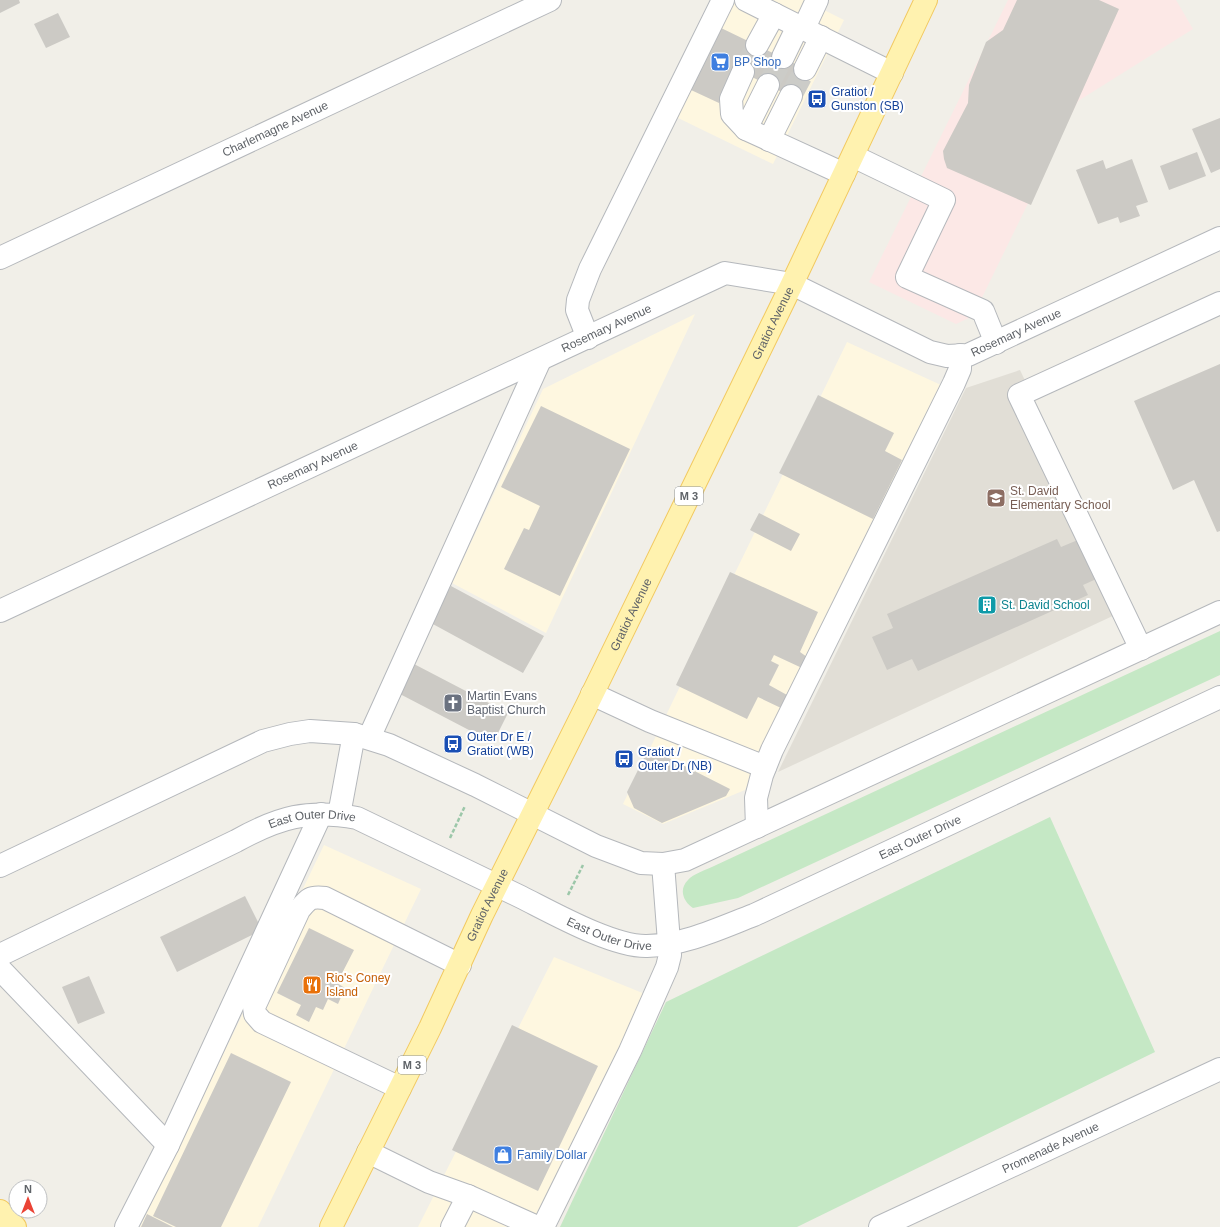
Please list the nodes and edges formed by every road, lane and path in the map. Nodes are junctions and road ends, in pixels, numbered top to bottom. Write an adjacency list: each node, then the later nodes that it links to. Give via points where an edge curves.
1 (550, 0): 19 (street, Charlemagne Avenue)
2 (723, 0): 22 (street, via 594,262 578,300 577,310)
3 (746, 0): 6 (street)
4 (817, 0): 7 (street)
5 (925, 0): 12 (main road, Gratiot Avenue / M 3)
6 (774, 14): 7 (street); 8 (street)
7 (808, 30): 9 (street); 10 (street); 12 (street)
8 (757, 44)
9 (783, 57)
10 (805, 69)
11 (742, 72): 15 (street, via 731,99 732,114)
12 (892, 73): 17 (main road, Gratiot Avenue / M 3)
13 (768, 85): 15 (street)
14 (791, 96): 16 (street)
15 (746, 129): 16 (street)
16 (769, 140): 17 (street)
17 (848, 165): 20 (main road, Gratiot Avenue / M 3); 23 (street, via 944,200 907,277 983,311)
18 (1220, 238): 23 (street, Rosemary Avenue)
19 (0, 258)
20 (792, 284): 22 (street, Rosemary Avenue, via 725,273); 24 (street, Rosemary Avenue, via 930,352 947,356); 29 (main road, Gratiot Avenue / M 3)
21 (1220, 303): 28 (street, via 1020,395)
22 (588, 338): 25 (street, Rosemary Avenue)
23 (996, 343): 24 (street, Rosemary Avenue, via 968,355)
24 (960, 355): 32 (street, via 960,369 954,383)
25 (540, 360): 26 (street, Rosemary Avenue); 31 (street)
26 (0, 611)
27 (1220, 612): 28 (street)
28 (1141, 649): 36 (street)
29 (592, 694): 32 (street, via 650,721); 35 (main road, Gratiot Avenue / M 3)
30 (1220, 697): 43 (street, East Outer Drive, via 754,915)
31 (362, 736): 34 (street); 35 (street, via 389,745); 40 (street, via 310,731 263,741)
32 (765, 767): 36 (street, via 756,798)
33 (467, 802): 37 (path)
34 (330, 814): 41 (street, East Outer Drive, via 357,818); 44 (street, East Outer Drive, via 294,816 264,826); 49 (street)
35 (531, 814): 39 (street, via 596,846 641,863); 41 (main road, Gratiot Avenue / M 3)
36 (757, 827): 39 (street, via 685,860)
37 (449, 838)
38 (586, 860): 42 (path)
39 (663, 864): 43 (street)
40 (0, 866)
41 (497, 885): 43 (street, East Outer Drive, via 620,943 646,946); 45 (main road, Gratiot Avenue / M 3)
42 (568, 895)
43 (669, 944): 58 (street, via 667,967 630,1051)
44 (0, 955)
45 (460, 965): 48 (main road, Gratiot Avenue / M 3); 48 (street, via 325,898 314,897 306,901 299,910 254,1007 255,1014 262,1022)
46 (0, 969): 49 (street)
47 (1220, 1069): 59 (street, Promenade Avenue)
48 (400, 1088): 50 (main road, Gratiot Avenue / M 3)
49 (168, 1146): 54 (street)
50 (368, 1152): 51 (street, via 429,1182); 55 (main road, Gratiot Avenue / M 3)
51 (468, 1196): 56 (street); 57 (street)
52 (0, 1211): 53 (main road)
53 (15, 1227)
54 (126, 1227)
55 (331, 1227)
56 (452, 1227)
57 (537, 1227)
58 (544, 1227)
59 (880, 1227)

